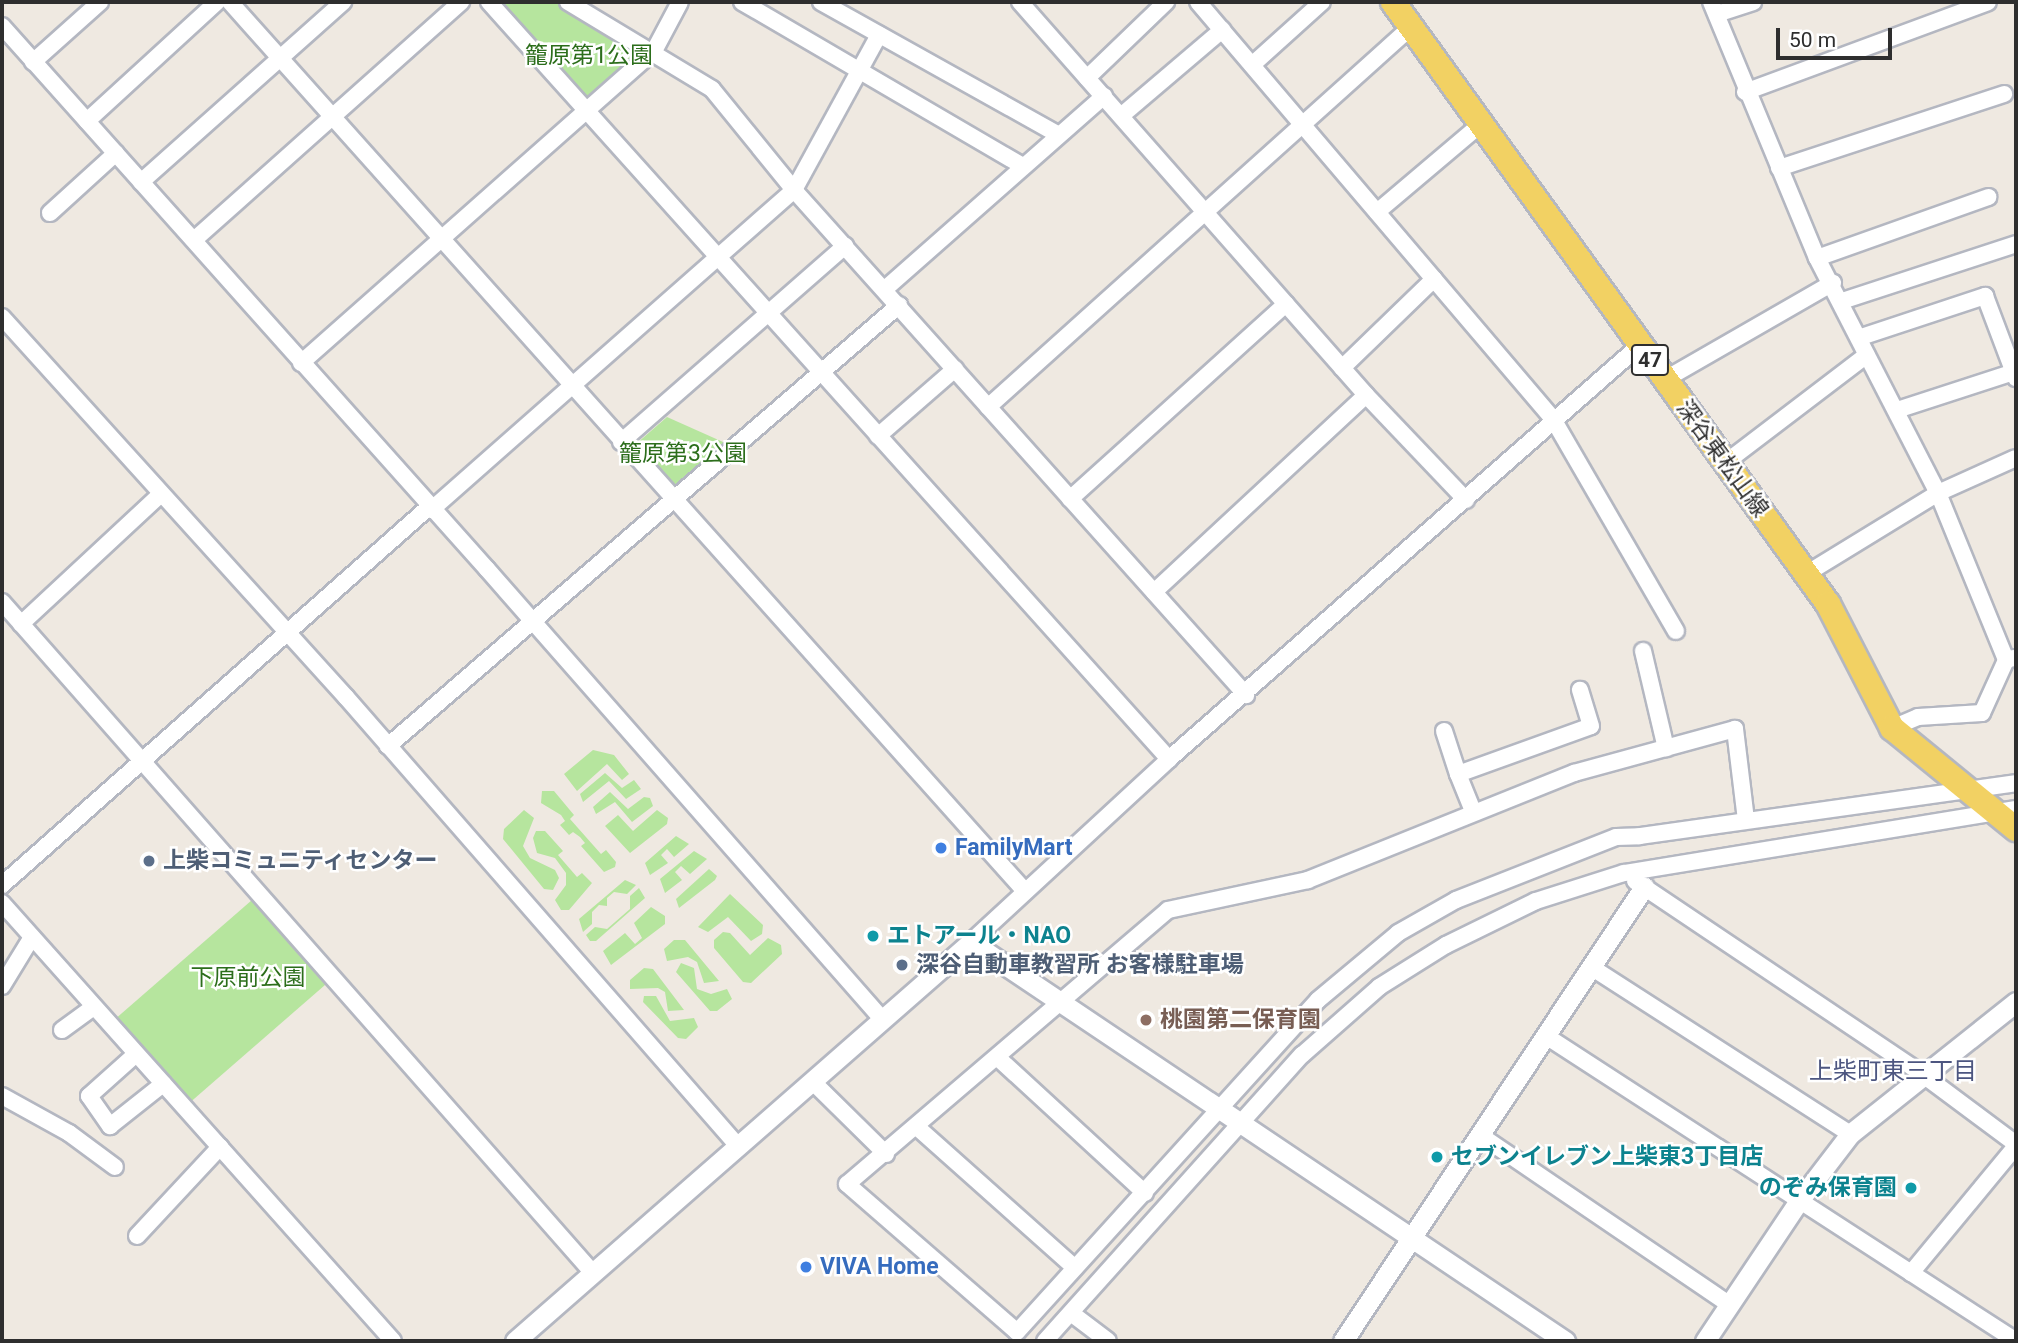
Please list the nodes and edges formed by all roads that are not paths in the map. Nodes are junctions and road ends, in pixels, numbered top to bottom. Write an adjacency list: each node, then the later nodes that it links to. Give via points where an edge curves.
1 (100, 2): 26 (street)
2 (217, 2): 36 (street)
3 (230, 2): 25 (street)
4 (343, 2): 25 (street)
5 (461, 2): 35 (street)
6 (489, 2): 33 (street)
7 (568, 2): 24 (street)
8 (680, 2): 24 (street)
9 (742, 2): 18 (street)
10 (821, 2): 23 (street)
11 (1020, 2): 29 (street)
12 (1166, 2): 29 (street)
13 (1198, 2): 22 (street)
14 (1322, 2): 27 (street)
15 (1392, 2): 21 (main road, 深谷東松山線 / 47)
16 (1753, 2): 19 (street)
17 (1988, 2): 30 (street)
18 (763, 7): 28 (street)
19 (1714, 8): 30 (street)
20 (2, 26): 26 (street)
21 (1411, 27): 37 (street); 38 (main road, 深谷東松山線 / 47)
22 (1222, 30): 27 (street); 34 (street)
23 (879, 35): 28 (street); 39 (street)
24 (654, 51): 33 (street); 44 (street, via 712,89)
25 (280, 58): 35 (street); 43 (street)
26 (33, 62): 36 (street)
27 (1252, 65): 37 (street)
28 (861, 71): 41 (street); 44 (street)
29 (1087, 78): 32 (street)
30 (1745, 92): 42 (street)
31 (2004, 94): 42 (street)
32 (1104, 96): 34 (street); 39 (street)
33 (587, 109): 50 (street); 53 (street)
34 (1121, 116): 46 (street)
35 (333, 117): 49 (street); 50 (street)
36 (87, 121): 40 (street)
37 (1302, 124): 46 (street); 47 (street)
38 (1480, 124): 47 (street); 65 (main road, 深谷東松山線 / 47)
39 (1057, 134): 41 (street)
40 (116, 153): 43 (street); 48 (street)
41 (1021, 165): 57 (street)
42 (1779, 168): 54 (street)
43 (141, 182): 49 (street)
44 (794, 190): 52 (street); 53 (street)
45 (1988, 197): 54 (street)
46 (1204, 210): 59 (street); 75 (street)
47 (1377, 212): 55 (street)
48 (50, 213)
49 (194, 240): 67 (street)
50 (442, 240): 67 (street); 73 (street)
51 (2016, 244): 58 (street)
52 (845, 246): 57 (street); 61 (street)
53 (720, 255): 61 (street); 73 (street)
54 (1817, 258): 56 (street)
55 (1434, 279): 68 (street); 77 (street)
56 (1833, 283): 58 (street); 72 (street)
57 (885, 289): 60 (street)
58 (1842, 301): 63 (street)
59 (1286, 304): 68 (street); 84 (street)
60 (899, 305): 69 (street); 70 (street)
61 (771, 313): 70 (street); 79 (street)
62 (2, 317): 83 (street)
63 (1861, 337): 64 (street, via 1985,296); 66 (street)
64 (2009, 337): 71 (street)
65 (1639, 346): 72 (main road, 深谷東松山線 / 47); 77 (street)
66 (1867, 355): 76 (street); 81 (street)
67 (301, 363): 87 (street)
68 (1342, 368): 74 (street)
69 (955, 369): 75 (street); 78 (street)
70 (822, 373): 78 (street); 86 (street)
71 (2015, 375): 76 (street)
72 (1664, 380): 81 (main road, 深谷東松山線 / 47)
73 (572, 386): 79 (street); 87 (street)
74 (1366, 395): 85 (street); 89 (street)
75 (988, 407): 84 (street)
76 (1897, 410): 82 (street)
77 (1553, 419): 85 (street); 93 (street)
78 (878, 436): 103 (street)
79 (621, 442): 86 (street)
80 (2016, 458): 82 (street)
81 (1725, 463): 88 (main road, 深谷東松山線 / 47)
82 (1938, 493): 88 (street); 96 (street)
83 (160, 495): 92 (street); 94 (street)
84 (1070, 499): 89 (street)
85 (1465, 500): 98 (street)
86 (676, 502): 91 (street); 115 (street)
87 (430, 508): 91 (street); 94 (street)
88 (1806, 574): 99 (main road, 深谷東松山線 / 47, via 1828,604)
89 (1154, 592): 98 (street)
90 (2, 602): 92 (street)
91 (535, 623): 101 (street); 124 (street)
92 (21, 624): 104 (street)
93 (1676, 631)
94 (284, 634): 101 (street); 104 (street)
95 (1643, 651): 102 (street)
96 (2011, 659): 99 (street, via 1982,713 1918,717)
97 (1580, 690): 105 (street, via 1591,726)
98 (1246, 695): 103 (street)
99 (1892, 728): 107 (main road, 深谷東松山線 / 47)
100 (1444, 731): 105 (street)
101 (388, 746): 139 (street)
102 (1666, 748): 108 (street, via 1574,773); 110 (street, via 1735,729)
103 (1169, 760): 115 (street)
104 (142, 761): 113 (street); 148 (street)
105 (1458, 774): 108 (street)
106 (2016, 783): 107 (street)
107 (1967, 791): 109 (main road, 深谷東松山線 / 47); 110 (street)
108 (1473, 811): 122 (street, via 1308,880 1168,910)
109 (2005, 811): 111 (main road, 深谷東松山線 / 47); 112 (street)
110 (1746, 820): 133 (street, via 1616,838 1455,900 1398,933 1318,1000)
111 (2016, 830)
112 (1624, 873): 114 (street); 134 (street, via 1536,901 1446,946 1380,987 1302,1055)
113 (2, 885)
114 (1644, 887): 119 (street); 129 (street)
115 (1024, 890): 118 (street)
116 (2, 903): 117 (street)
117 (32, 937): 120 (street); 123 (street)
118 (971, 942): 122 (street); 124 (street)
119 (1591, 967): 126 (street); 137 (street)
120 (2, 986)
121 (2016, 1002): 129 (street)
122 (1063, 1003): 128 (street); 133 (street)
123 (94, 1007): 125 (street); 127 (street)
124 (883, 1020): 130 (street)
125 (62, 1030)
126 (1546, 1036): 136 (street); 144 (street)
127 (136, 1054): 131 (street); 131 (street, via 89,1096 110,1126)
128 (997, 1057): 135 (street); 143 (street)
129 (1922, 1074): 137 (street); 138 (street)
130 (812, 1082): 139 (street); 141 (street)
131 (163, 1084): 140 (street)
132 (2, 1096): 142 (street, via 69,1133)
133 (1216, 1107): 134 (street); 143 (street)
134 (1241, 1123): 146 (street); 151 (street)
135 (918, 1128): 141 (street); 147 (street)
136 (1480, 1135): 146 (street); 150 (street)
137 (1850, 1135): 144 (street)
138 (2016, 1145): 149 (street)
139 (738, 1146): 148 (street)
140 (219, 1147): 145 (street); 152 (street)
141 (886, 1154): 147 (street, via 847,1184 1017,1332)
142 (114, 1167)
143 (1145, 1193): 147 (street)
144 (1798, 1202): 149 (street); 150 (street)
145 (137, 1236)
146 (1412, 1237): 156 (street); 157 (street)
147 (1075, 1268)
148 (593, 1273): 153 (street)
149 (1911, 1273): 159 (street)
150 (1730, 1304): 158 (street)
151 (1071, 1313): 154 (street); 155 (street)
152 (393, 1341)
153 (515, 1341)
154 (1045, 1341)
155 (1108, 1341)
156 (1343, 1341)
157 (1565, 1341)
158 (1705, 1341)
159 (2016, 1341)

